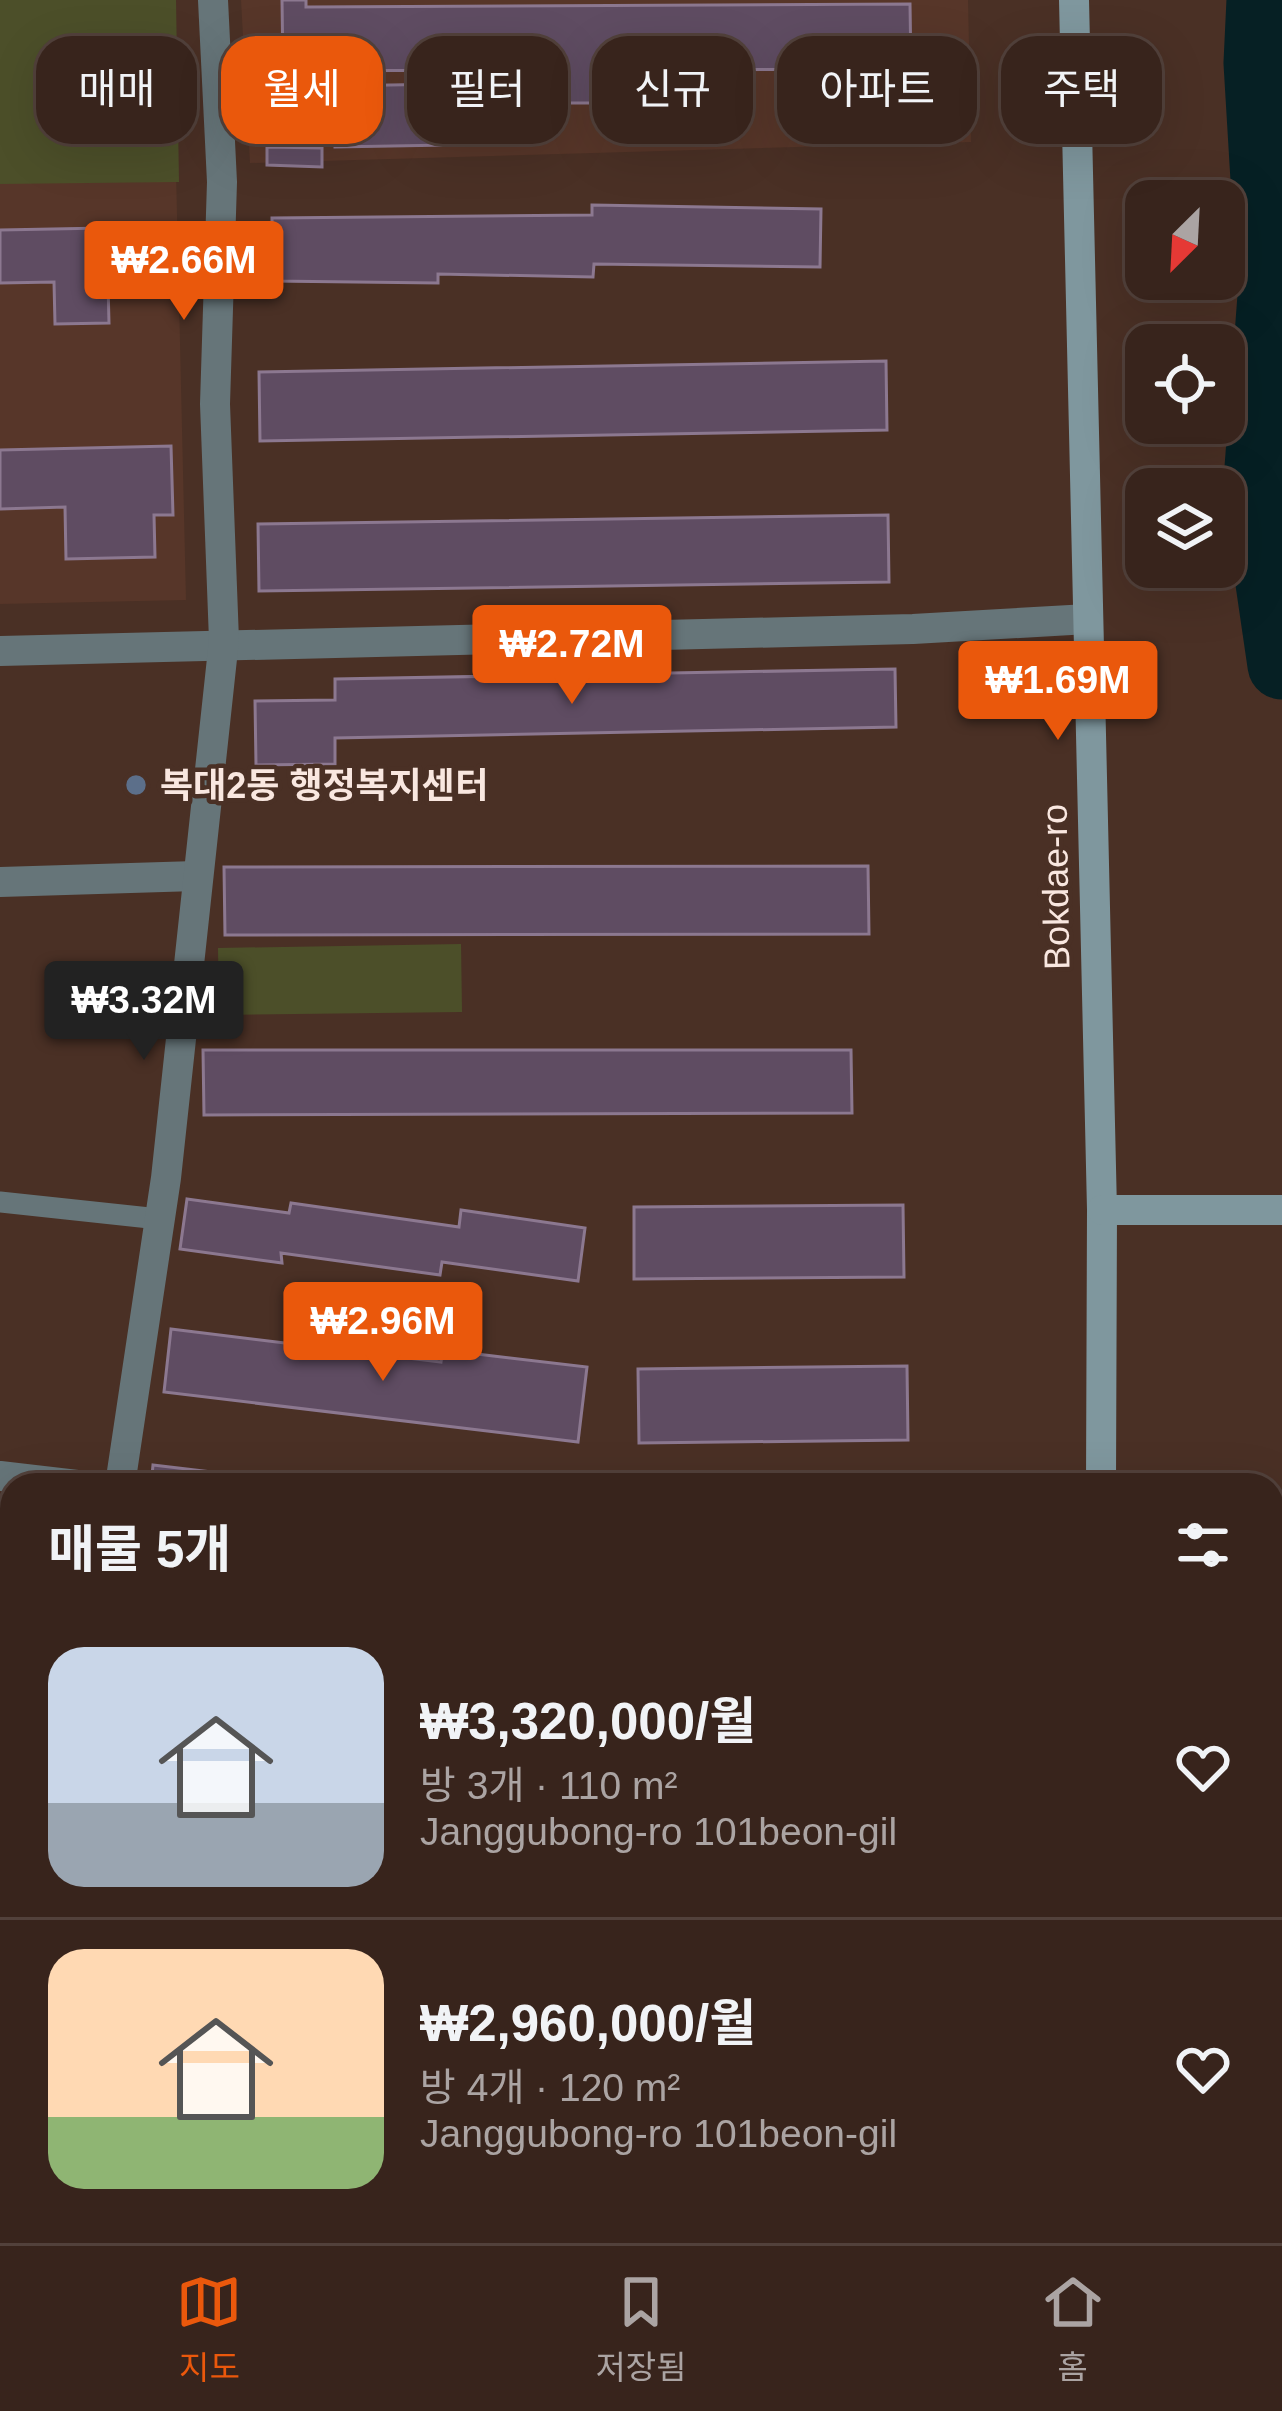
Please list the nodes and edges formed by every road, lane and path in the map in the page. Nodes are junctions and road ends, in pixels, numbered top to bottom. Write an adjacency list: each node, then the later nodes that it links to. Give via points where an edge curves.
1 (213, 0): 4 (street, via 222,182 214,404)
2 (1073, 0): 3 (street, Bokdae-ro)
3 (1088, 619): 4 (street); 9 (street, Bokdae-ro)
4 (223, 649): 5 (street); 6 (street)
5 (0, 651)
6 (196, 876): 7 (street); 11 (street)
7 (0, 882)
8 (0, 1202): 11 (lane)
9 (1102, 1210): 10 (street); 13 (street, Bokdae-ro)
10 (1282, 1210)
11 (159, 1219): 12 (street)
12 (122, 1473)
13 (1101, 1473)

